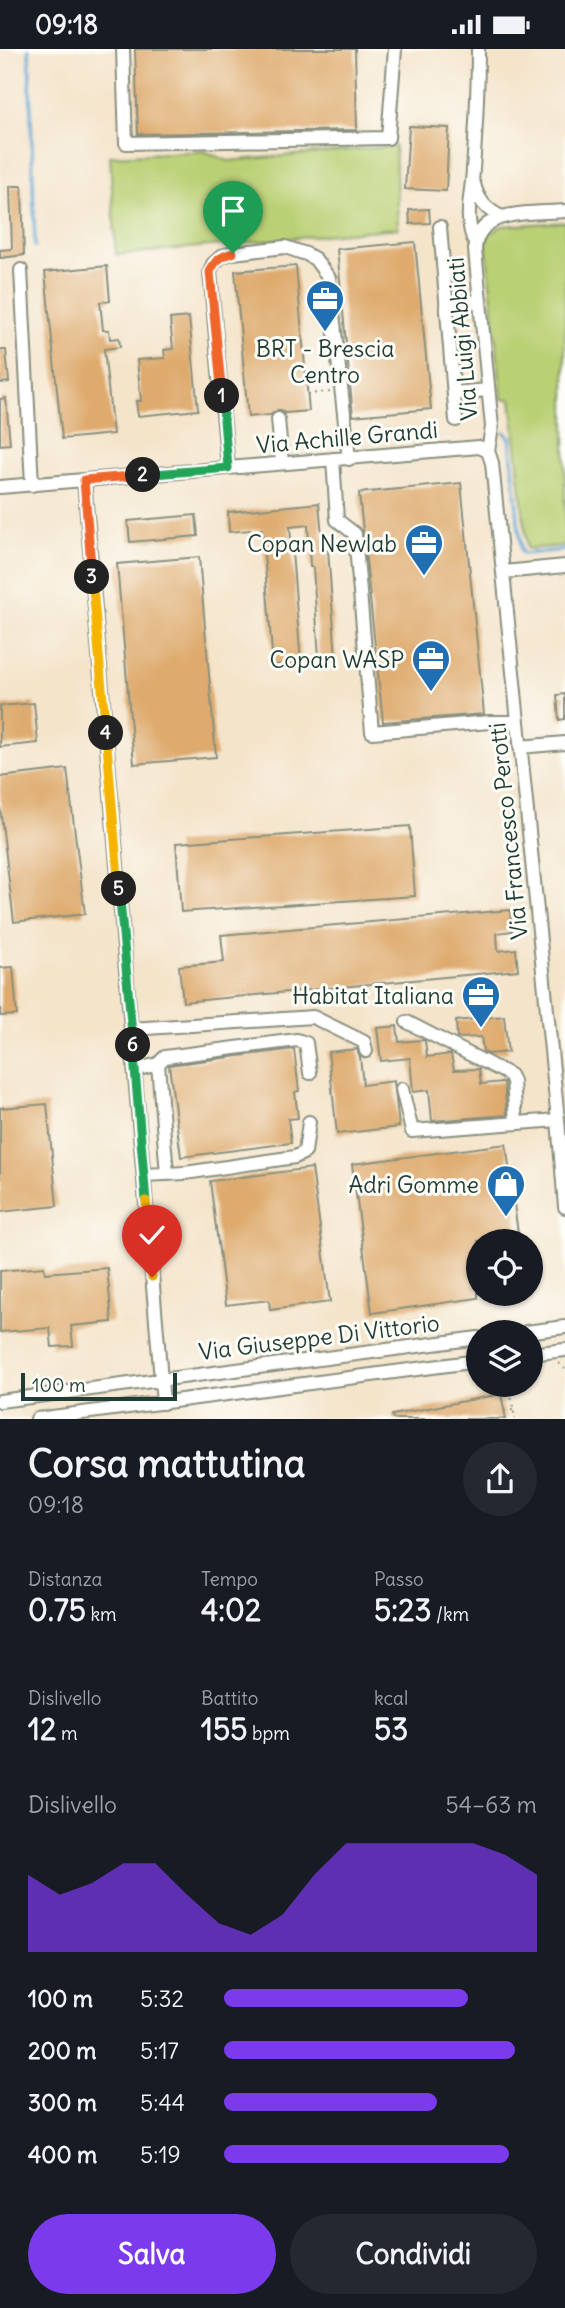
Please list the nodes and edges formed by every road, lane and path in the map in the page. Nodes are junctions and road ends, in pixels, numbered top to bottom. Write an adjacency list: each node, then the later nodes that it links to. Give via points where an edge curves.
1 (122, 49): 2 (street, via 126,143 388,138)
2 (395, 49)
3 (478, 49): 4 (street)
4 (473, 180): 6 (street, via 481,202); 8 (street, via 467,216)
5 (565, 211): 6 (street)
6 (502, 217): 8 (street, Via Luigi Abbiati, via 481,228)
7 (440, 227): 11 (street)
8 (475, 243): 10 (street, Via Luigi Abbiati)
9 (20, 271): 24 (street)
10 (480, 302): 11 (street); 12 (street, Via Luigi Abbiati)
11 (446, 305): 14 (street)
12 (488, 390): 14 (street); 18 (street, Via Luigi Abbiati, via 492,427)
13 (341, 391): 15 (path); 20 (street); 22 (street, via 326,271 315,259 285,247 222,256 210,272)
14 (454, 393): 17 (street)
15 (307, 394)
16 (278, 419): 21 (street)
17 (456, 420)
18 (488, 451): 20 (street, Via Achille Grandi, via 479,447); 27 (street, Via Francesco Perotti)
19 (333, 459): 20 (street, Via Achille Grandi); 21 (street, Via Achille Grandi); 28 (street, via 337,520 355,534 372,732)
20 (349, 459)
21 (282, 463): 22 (street, Via Achille Grandi)
22 (228, 468): 23 (street, Via Achille Grandi)
23 (84, 480): 24 (street, Via Achille Grandi); 32 (street)
24 (32, 485): 25 (street, Via Achille Grandi)
25 (0, 487)
26 (565, 566): 27 (street)
27 (504, 572): 28 (street, Via Francesco Perotti)
28 (518, 722): 30 (street, Via Francesco Perotti)
29 (565, 743): 30 (street)
30 (520, 747): 38 (street, Via Francesco Perotti)
31 (407, 1022): 40 (street, via 510,1075)
32 (131, 1029): 33 (street, via 313,1017 364,1042); 35 (street)
33 (366, 1051)
34 (158, 1064): 35 (street); 36 (street, via 165,1057 297,1041 306,1043); 41 (street)
35 (135, 1070): 42 (street)
36 (310, 1073)
37 (402, 1089): 40 (street, via 412,1131)
38 (558, 1120): 40 (street); 45 (street, Via Francesco Perotti)
39 (309, 1122): 43 (street, via 305,1153 295,1157)
40 (516, 1122)
41 (163, 1132): 42 (street); 43 (street)
42 (140, 1135): 44 (street)
43 (167, 1174): 44 (street)
44 (144, 1175): 52 (street)
45 (565, 1207)
46 (565, 1327): 47 (street)
47 (543, 1330)
48 (466, 1340): 52 (street, Via Giuseppe Di Vittorio)
49 (565, 1350): 50 (street)
50 (543, 1353)
51 (466, 1363): 55 (street, Via Giuseppe Di Vittorio)
52 (161, 1379): 54 (street, Via Giuseppe Di Vittorio); 55 (street)
53 (512, 1397): 56 (path)
54 (0, 1401)
55 (163, 1402): 58 (street, Via Giuseppe Di Vittorio)
56 (514, 1410): 57 (path); 59 (path)
57 (505, 1411)
58 (37, 1419)
59 (515, 1419)

